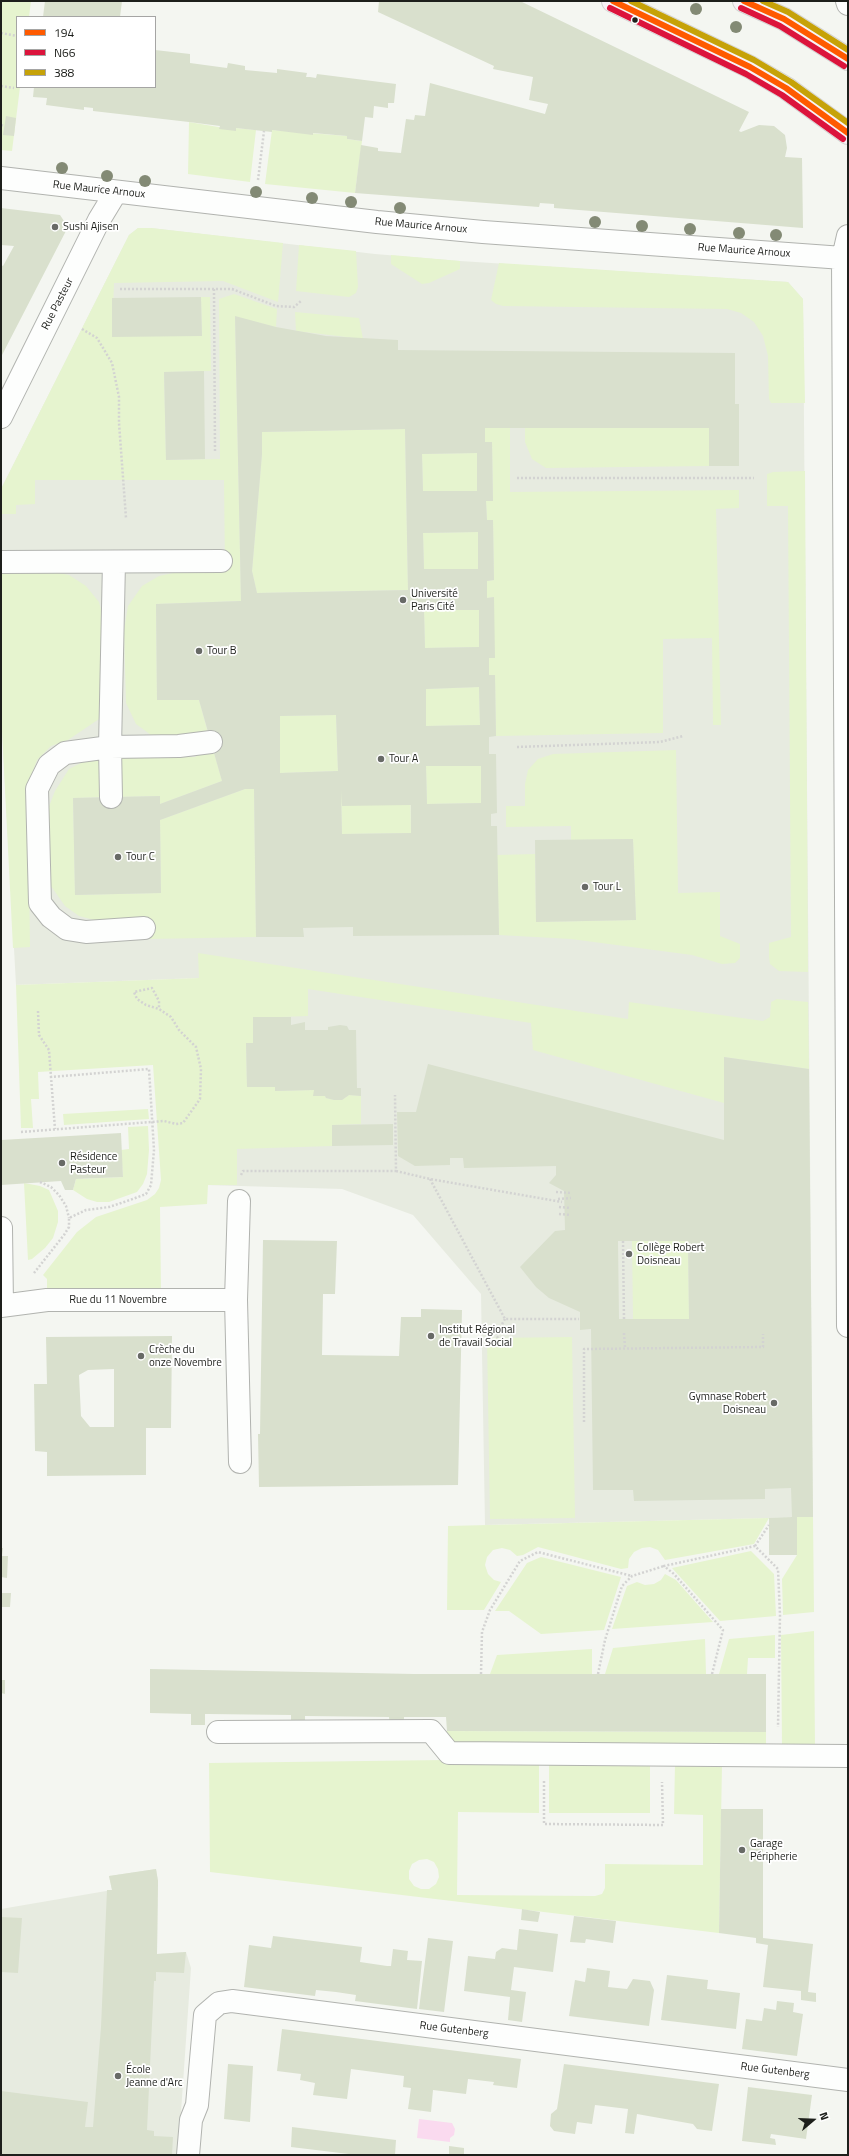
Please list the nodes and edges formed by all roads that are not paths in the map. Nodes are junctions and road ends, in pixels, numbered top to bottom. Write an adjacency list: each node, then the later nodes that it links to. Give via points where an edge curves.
1 (613, 1): 4 (main road, via 750,67 786,88)
2 (744, 1): 3 (main road, via 784,19)
3 (848, 59)
4 (848, 133)
5 (1, 178): 6 (street, Rue Maurice Arnoux)
6 (116, 192): 8 (street, Rue Maurice Arnoux, via 483,232); 9 (street, Rue Pasteur, via 99,220)
7 (848, 236): 8 (street)
8 (843, 258): 21 (street)
9 (1, 417)
10 (220, 561): 12 (street)
11 (1, 562): 12 (street)
12 (114, 562): 14 (street)
13 (211, 742): 14 (street, via 179,746)
14 (110, 747): 15 (street); 16 (street, via 65,753 49,765 37,789 40,903 51,917 67,929 86,932)
15 (111, 797)
16 (144, 928)
17 (238, 1201): 19 (street)
18 (1, 1228): 20 (street)
19 (236, 1300): 20 (street, Rue du 11 Novembre, via 47,1300); 22 (street)
20 (2, 1306)
21 (848, 1326)
22 (240, 1462)
23 (218, 1732): 24 (street, via 431,1731 449,1753)
24 (848, 1756)
25 (848, 2080): 26 (street, Rue Gutenberg, via 232,2001 219,2003 206,2015 197,2105 190,2120)
26 (188, 2155)

